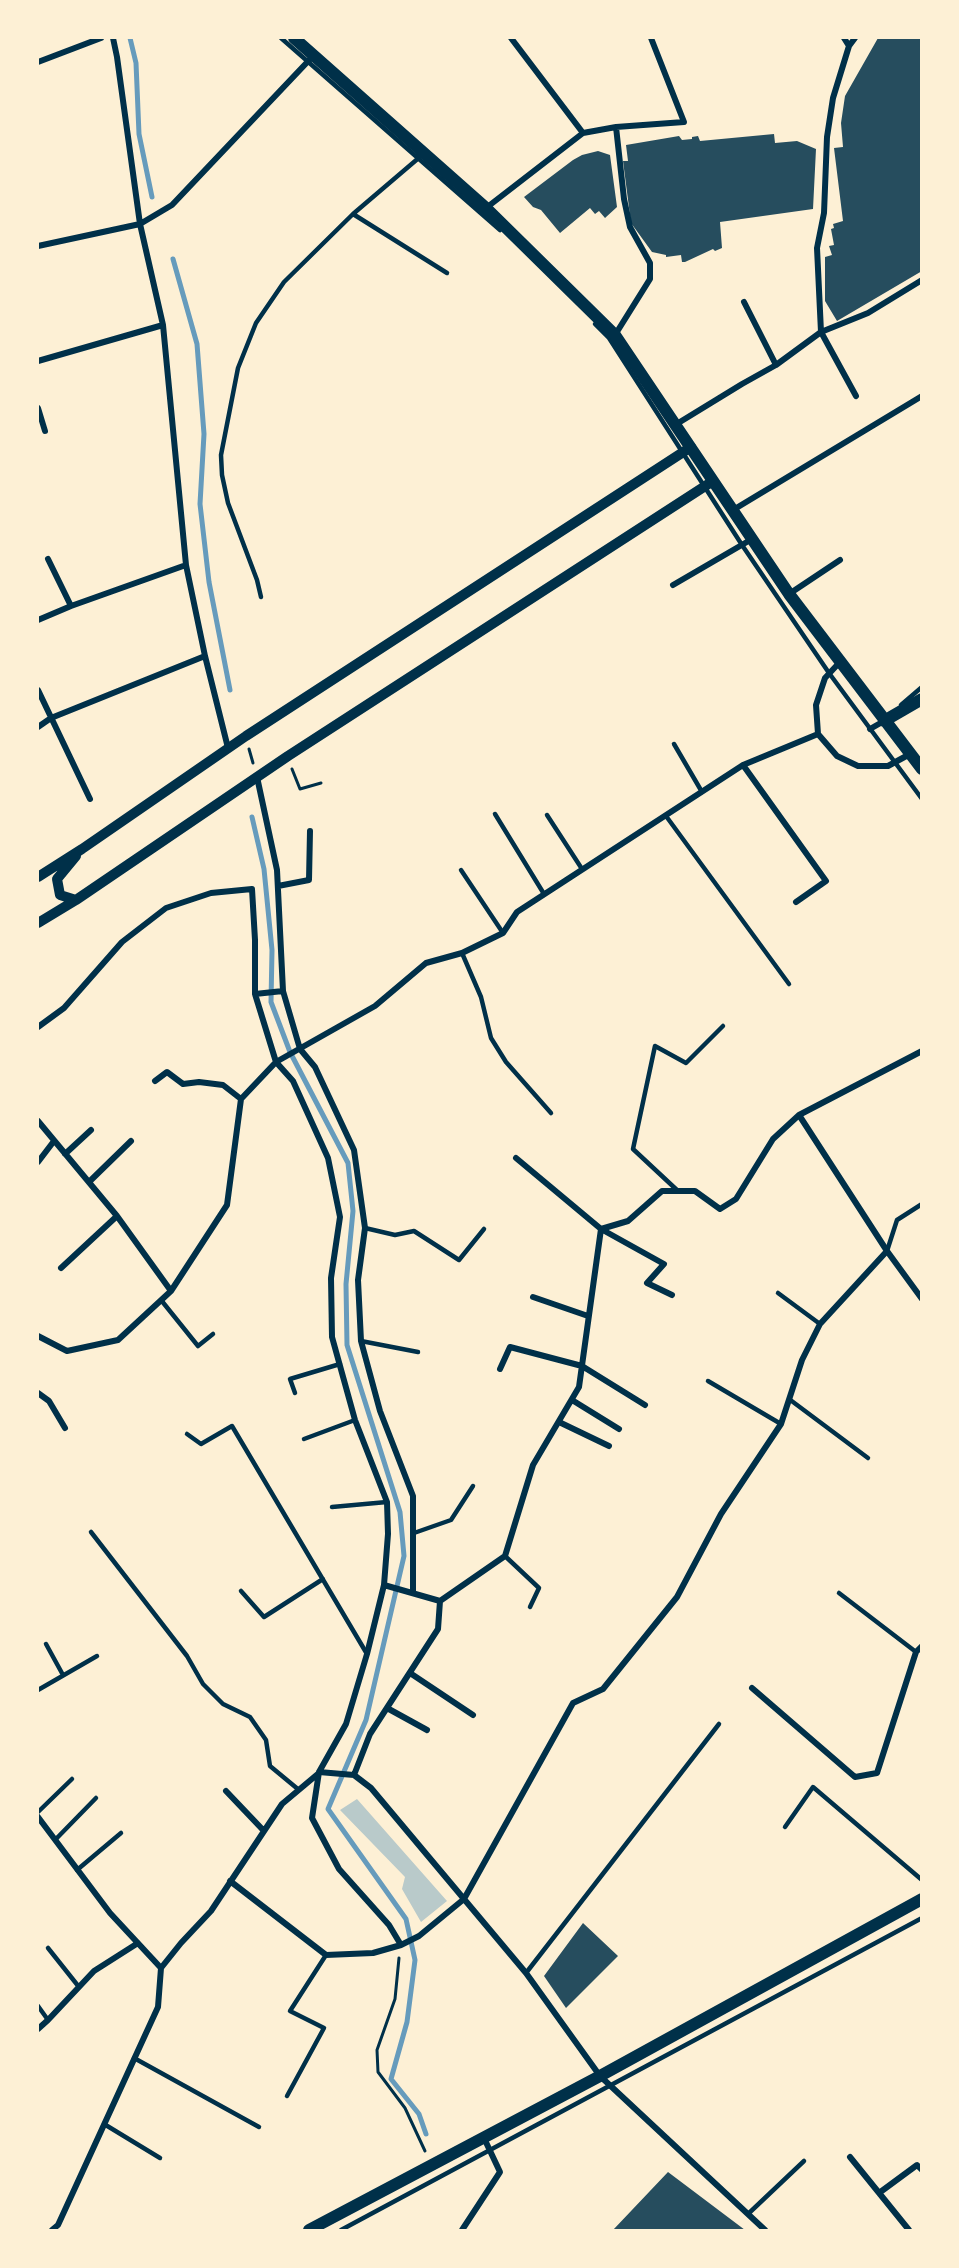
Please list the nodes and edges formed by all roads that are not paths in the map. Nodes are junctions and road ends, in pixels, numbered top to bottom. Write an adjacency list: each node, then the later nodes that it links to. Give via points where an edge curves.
1 (101, 38): 11 (street)
2 (113, 38): 17 (street)
3 (281, 38): 10 (lane)
4 (294, 38): 10 (main road)
5 (511, 38): 13 (street)
6 (651, 38): 12 (street, via 684,122)
7 (843, 38): 9 (street)
8 (855, 38): 9 (street)
9 (849, 46): 23 (street, via 833,98 827,137 824,213 817,248)
10 (311, 58): 14 (main road); 17 (street, via 172,205)
11 (38, 63)
12 (616, 127): 13 (street); 24 (street, via 630,227 650,263 650,279)
13 (583, 133): 15 (street)
14 (422, 156): 15 (main road); 16 (lane); 32 (lane, via 546,270 609,338)
15 (486, 208): 24 (main road)
16 (353, 214): 19 (lane); 41 (lane, via 284,282 256,323 238,368 221,455 222,475)
17 (140, 224): 18 (street); 22 (street)
18 (38, 246)
19 (447, 273)
20 (921, 280): 23 (street, via 868,313)
21 (744, 302): 26 (street)
22 (163, 325): 25 (street); 38 (street)
23 (821, 332): 26 (street); 27 (street)
24 (615, 336): 30 (main road)
25 (38, 361)
26 (776, 365): 30 (street)
27 (856, 396)
28 (921, 396): 34 (street)
29 (38, 408): 31 (street)
30 (675, 426): 32 (main road)
31 (45, 431)
32 (687, 449): 33 (main road); 56 (street)
33 (709, 483): 34 (main road); 35 (lane); 61 (street)
34 (733, 510): 35 (main road)
35 (747, 542): 39 (street); 40 (main road); 46 (lane)
36 (48, 559): 42 (street)
37 (840, 560): 40 (street)
38 (186, 565): 42 (street); 44 (street)
39 (673, 585)
40 (789, 594): 45 (main road)
41 (261, 597)
42 (71, 606): 43 (street)
43 (38, 620)
44 (205, 656): 50 (street); 56 (street)
45 (839, 663): 46 (street); 51 (main road)
46 (829, 673): 53 (lane); 54 (street, via 816,705)
47 (921, 687): 51 (lane)
48 (38, 690): 50 (street)
49 (921, 699): 51 (main road)
50 (51, 718): 52 (street); 63 (street)
51 (884, 721): 53 (street); 57 (main road)
52 (38, 727)
53 (870, 729): 58 (lane)
54 (818, 734): 58 (street, via 837,756 858,766 888,766); 59 (street)
55 (674, 744): 62 (lane)
56 (228, 748): 69 (street)
57 (911, 753): 58 (street); 60 (main road)
58 (894, 762): 64 (lane)
59 (743, 765): 62 (street); 76 (street, via 825,881)
60 (921, 769)
61 (257, 777): 73 (street); 75 (street)
62 (702, 792): 67 (street)
63 (90, 799)
64 (921, 800)
65 (495, 814): 74 (lane)
66 (547, 815): 70 (lane)
67 (666, 816): 70 (street); 80 (lane)
68 (310, 831): 73 (street, via 309,880)
69 (82, 849): 72 (street); 75 (street, via 57,879 60,895)
70 (582, 869): 74 (street)
71 (461, 870): 78 (lane)
72 (38, 877)
73 (278, 886): 81 (street)
74 (544, 894): 78 (street, via 518,912)
75 (76, 900): 77 (street)
76 (796, 902)
77 (38, 923)
78 (503, 933): 79 (street)
79 (462, 953): 85 (street, via 426,963 375,1006); 90 (lane, via 481,997 491,1038 506,1062)
80 (789, 984)
81 (284, 991): 82 (street); 85 (street)
82 (255, 994): 84 (street, via 252,888 211,893 166,908 122,942 64,1008); 87 (street)
83 (723, 1026): 100 (lane, via 686,1063 655,1046 633,1149)
84 (38, 1027)
85 (300, 1049): 87 (street); 103 (street, via 315,1067 354,1150)
86 (921, 1052): 91 (street)
87 (276, 1062): 89 (street); 120 (street, via 292,1081 328,1158 340,1217 332,1278 333,1337)
88 (155, 1081): 89 (street, via 167,1072 183,1084 223,1085)
89 (241, 1099): 108 (street, via 226,1205)
90 (551, 1113)
91 (800, 1115): 100 (street, via 773,1139 735,1199 720,1209 695,1191); 106 (street)
92 (38, 1121): 94 (street)
93 (91, 1130): 96 (street)
94 (54, 1141): 96 (street); 98 (street)
95 (131, 1142): 99 (street)
96 (65, 1154): 99 (street)
97 (516, 1158): 105 (street)
98 (38, 1162)
99 (88, 1182): 102 (street)
100 (678, 1191): 105 (street, via 662,1191 628,1221)
101 (921, 1204): 106 (lane, via 897,1220)
102 (117, 1216): 107 (street); 108 (street)
103 (365, 1228): 104 (lane, via 395,1235 414,1231 459,1260); 118 (street, via 358,1280)
104 (484, 1229)
105 (601, 1229): 110 (street, via 664,1264 647,1283); 114 (street)
106 (887, 1251): 112 (street); 115 (street)
107 (61, 1268)
108 (171, 1291): 113 (street)
109 (778, 1293): 115 (lane)
110 (672, 1295)
111 (534, 1297): 114 (street)
112 (921, 1299)
113 (161, 1300): 116 (lane, via 198,1346); 117 (street, via 118,1340 67,1351)
114 (588, 1316): 121 (street)
115 (819, 1324): 126 (street)
116 (213, 1334)
117 (38, 1336)
118 (361, 1341): 119 (lane); 142 (street, via 380,1411 413,1496)
119 (418, 1352)
120 (340, 1364): 125 (lane, via 290,1378); 129 (street)
121 (582, 1366): 122 (street, via 510,1347); 127 (street, via 579,1387); 128 (street)
122 (500, 1369)
123 (708, 1381): 131 (lane)
124 (38, 1393): 132 (street, via 49,1401)
125 (295, 1393)
126 (789, 1399): 131 (street); 137 (lane)
127 (572, 1400): 130 (street); 133 (street)
128 (645, 1405)
129 (355, 1420): 135 (lane); 139 (street)
130 (559, 1422): 136 (street); 143 (street, via 533,1464)
131 (781, 1424): 179 (street, via 721,1514 677,1597 603,1689 573,1702)
132 (65, 1428)
133 (619, 1429)
134 (187, 1434): 144 (lane, via 201,1444 232,1426)
135 (304, 1440)
136 (609, 1446)
137 (868, 1458)
138 (473, 1486): 142 (lane, via 451,1520)
139 (387, 1502): 140 (lane); 145 (street)
140 (332, 1507)
141 (91, 1532): 167 (lane, via 187,1656 203,1684 223,1704 250,1717 266,1740 270,1766)
142 (414, 1533): 147 (street)
143 (505, 1556): 149 (street); 150 (lane, via 539,1588)
144 (323, 1579): 146 (lane, via 264,1617); 154 (lane)
145 (384, 1585): 147 (street); 154 (street)
146 (241, 1591)
147 (413, 1593): 149 (street)
148 (839, 1593): 153 (lane)
149 (440, 1601): 156 (street, via 438,1629)
150 (530, 1607)
151 (46, 1644): 157 (lane)
152 (921, 1646): 153 (street)
153 (916, 1652): 158 (street, via 877,1773 855,1777)
154 (367, 1654): 164 (street, via 346,1724)
155 (97, 1656): 157 (lane)
156 (410, 1673): 160 (street); 161 (street)
157 (63, 1675): 159 (lane)
158 (752, 1688)
159 (38, 1690)
160 (387, 1708): 163 (street); 165 (street, via 370,1734)
161 (472, 1715)
162 (719, 1724): 187 (lane)
163 (426, 1730)
164 (320, 1772): 165 (street); 167 (street); 183 (street, via 312,1818 339,1869 389,1925)
165 (354, 1775): 179 (street, via 371,1788)
166 (72, 1779): 170 (lane)
167 (299, 1790): 173 (street, via 282,1804)
168 (226, 1791): 173 (street)
169 (96, 1798): 175 (lane)
170 (38, 1812)
171 (38, 1817): 175 (street)
172 (785, 1827): 177 (lane, via 813,1787)
173 (264, 1831): 178 (street)
174 (121, 1833): 176 (lane)
175 (55, 1840): 176 (street)
176 (77, 1870): 182 (street)
177 (921, 1880)
178 (230, 1881): 185 (street); 186 (street, via 211,1911)
179 (464, 1899): 183 (street, via 419,1936); 187 (street)
180 (921, 1899): 193 (main road)
181 (921, 1918): 194 (lane)
182 (138, 1943): 186 (street); 188 (street, via 94,1971)
183 (401, 1945): 185 (street, via 373,1953)
184 (48, 1948): 188 (lane)
185 (326, 1955): 195 (lane, via 290,2011 324,2028)
186 (161, 1968): 192 (street, via 158,2007)
187 (526, 1973): 193 (street)
188 (79, 1987): 190 (street)
189 (38, 2006): 190 (lane)
190 (48, 2020): 191 (street)
191 (38, 2029)
192 (134, 2058): 196 (street); 197 (lane)
193 (600, 2076): 194 (street); 198 (main road)
194 (609, 2087): 199 (lane); 205 (street)
195 (287, 2096)
196 (104, 2124): 201 (lane); 206 (street)
197 (259, 2127)
198 (484, 2138): 199 (street); 207 (main road)
199 (490, 2150): 208 (lane); 209 (street, via 500,2172)
200 (850, 2157): 204 (street)
201 (160, 2158)
202 (804, 2161): 205 (lane)
203 (919, 2168): 204 (street)
204 (879, 2193): 211 (street)
205 (748, 2214): 210 (street)
206 (52, 2230)
207 (309, 2230)
208 (341, 2230)
209 (462, 2230)
210 (765, 2230)
211 (909, 2230)

